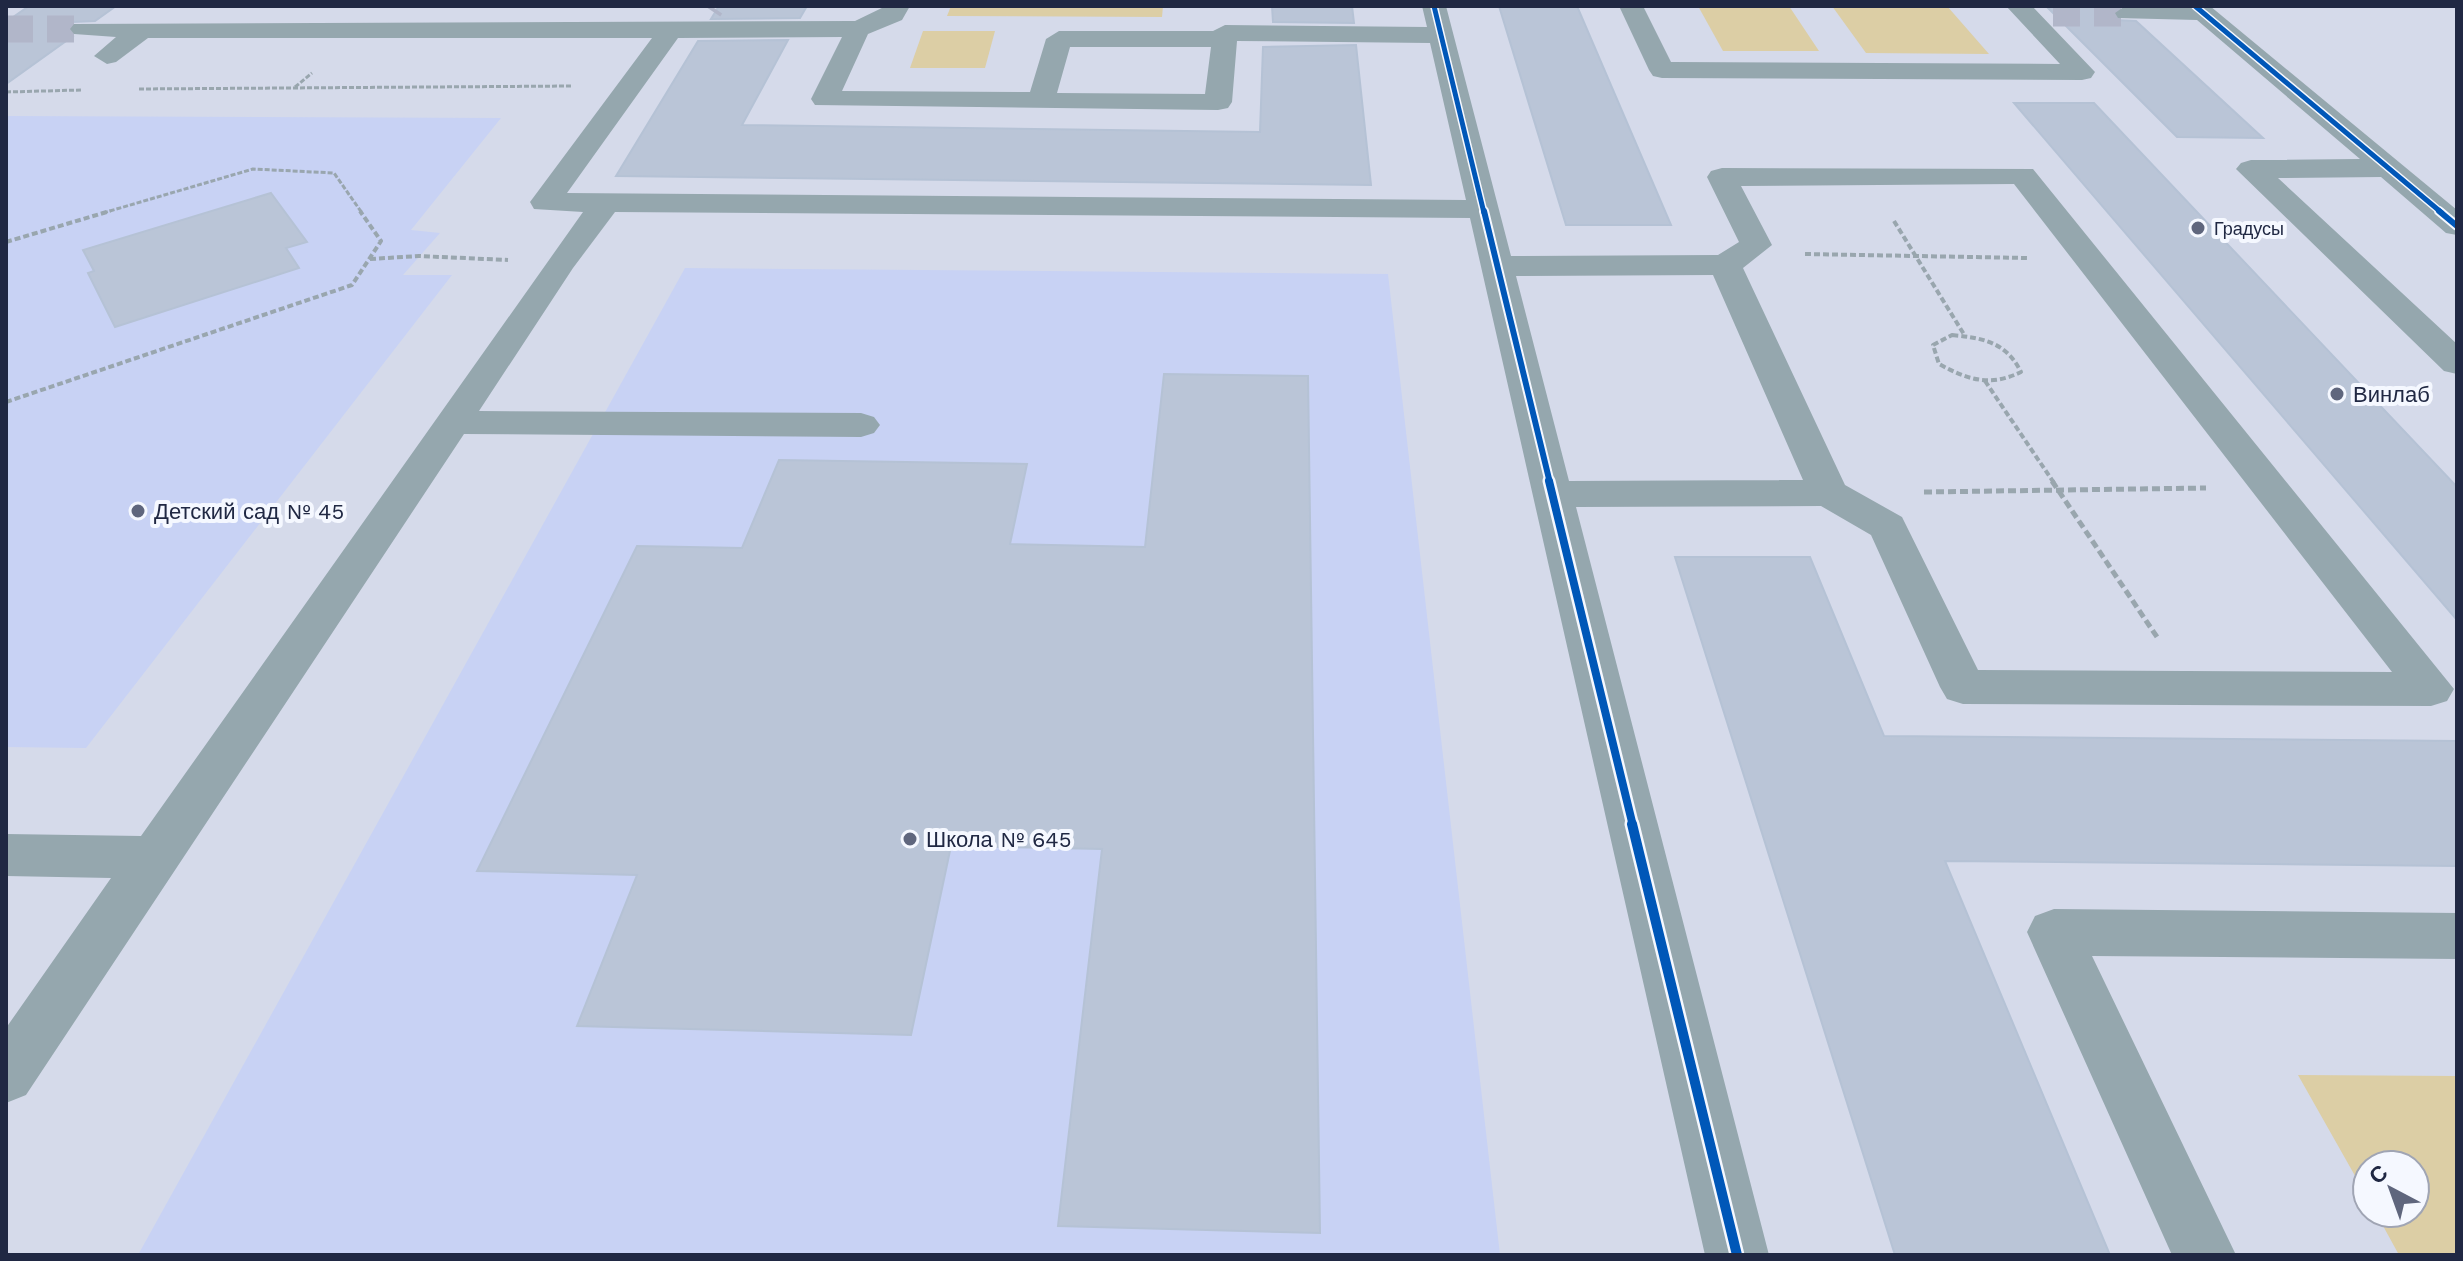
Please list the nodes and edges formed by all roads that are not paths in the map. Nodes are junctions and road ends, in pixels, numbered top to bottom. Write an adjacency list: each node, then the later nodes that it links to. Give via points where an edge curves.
1 (898, 6): 11 (street, via 893,15)
2 (1225, 6): 13 (street)
3 (1631, 6): 4 (street, via 1662,70 2082,72)
4 (2021, 9): 6 (street)
5 (2199, 10): 7 (street); 16 (street)
6 (2053, 13)
7 (2127, 13)
8 (1437, 20): 13 (street); 18 (street)
9 (691, 23): 11 (street); 12 (street); 17 (street, via 627,86 545,202)
10 (83, 29): 12 (street)
11 (858, 29): 15 (street, via 825,99)
12 (142, 30): 14 (street)
13 (1224, 36): 15 (street, via 1059,39); 15 (street, via 1218,102)
14 (107, 56)
15 (1041, 100)
16 (2388, 168): 19 (street); 22 (street, via 2251,169)
17 (606, 203): 18 (street); 23 (street)
18 (1483, 209): 21 (street)
19 (2457, 226)
20 (1735, 259): 21 (street); 25 (street); 25 (street, via 1756,245 1722,177 2022,175 2431,689 1963,687 1888,527)
21 (1497, 266): 26 (street)
22 (2457, 363)
23 (451, 422): 24 (street); 28 (street)
24 (861, 425)
25 (1829, 493): 26 (street)
26 (1552, 494): 31 (street)
27 (6, 855): 28 (street)
28 (154, 857): 30 (street)
29 (2457, 936): 32 (street, via 2054,932)
30 (6, 1076)
31 (1737, 1255)
32 (2204, 1255)

